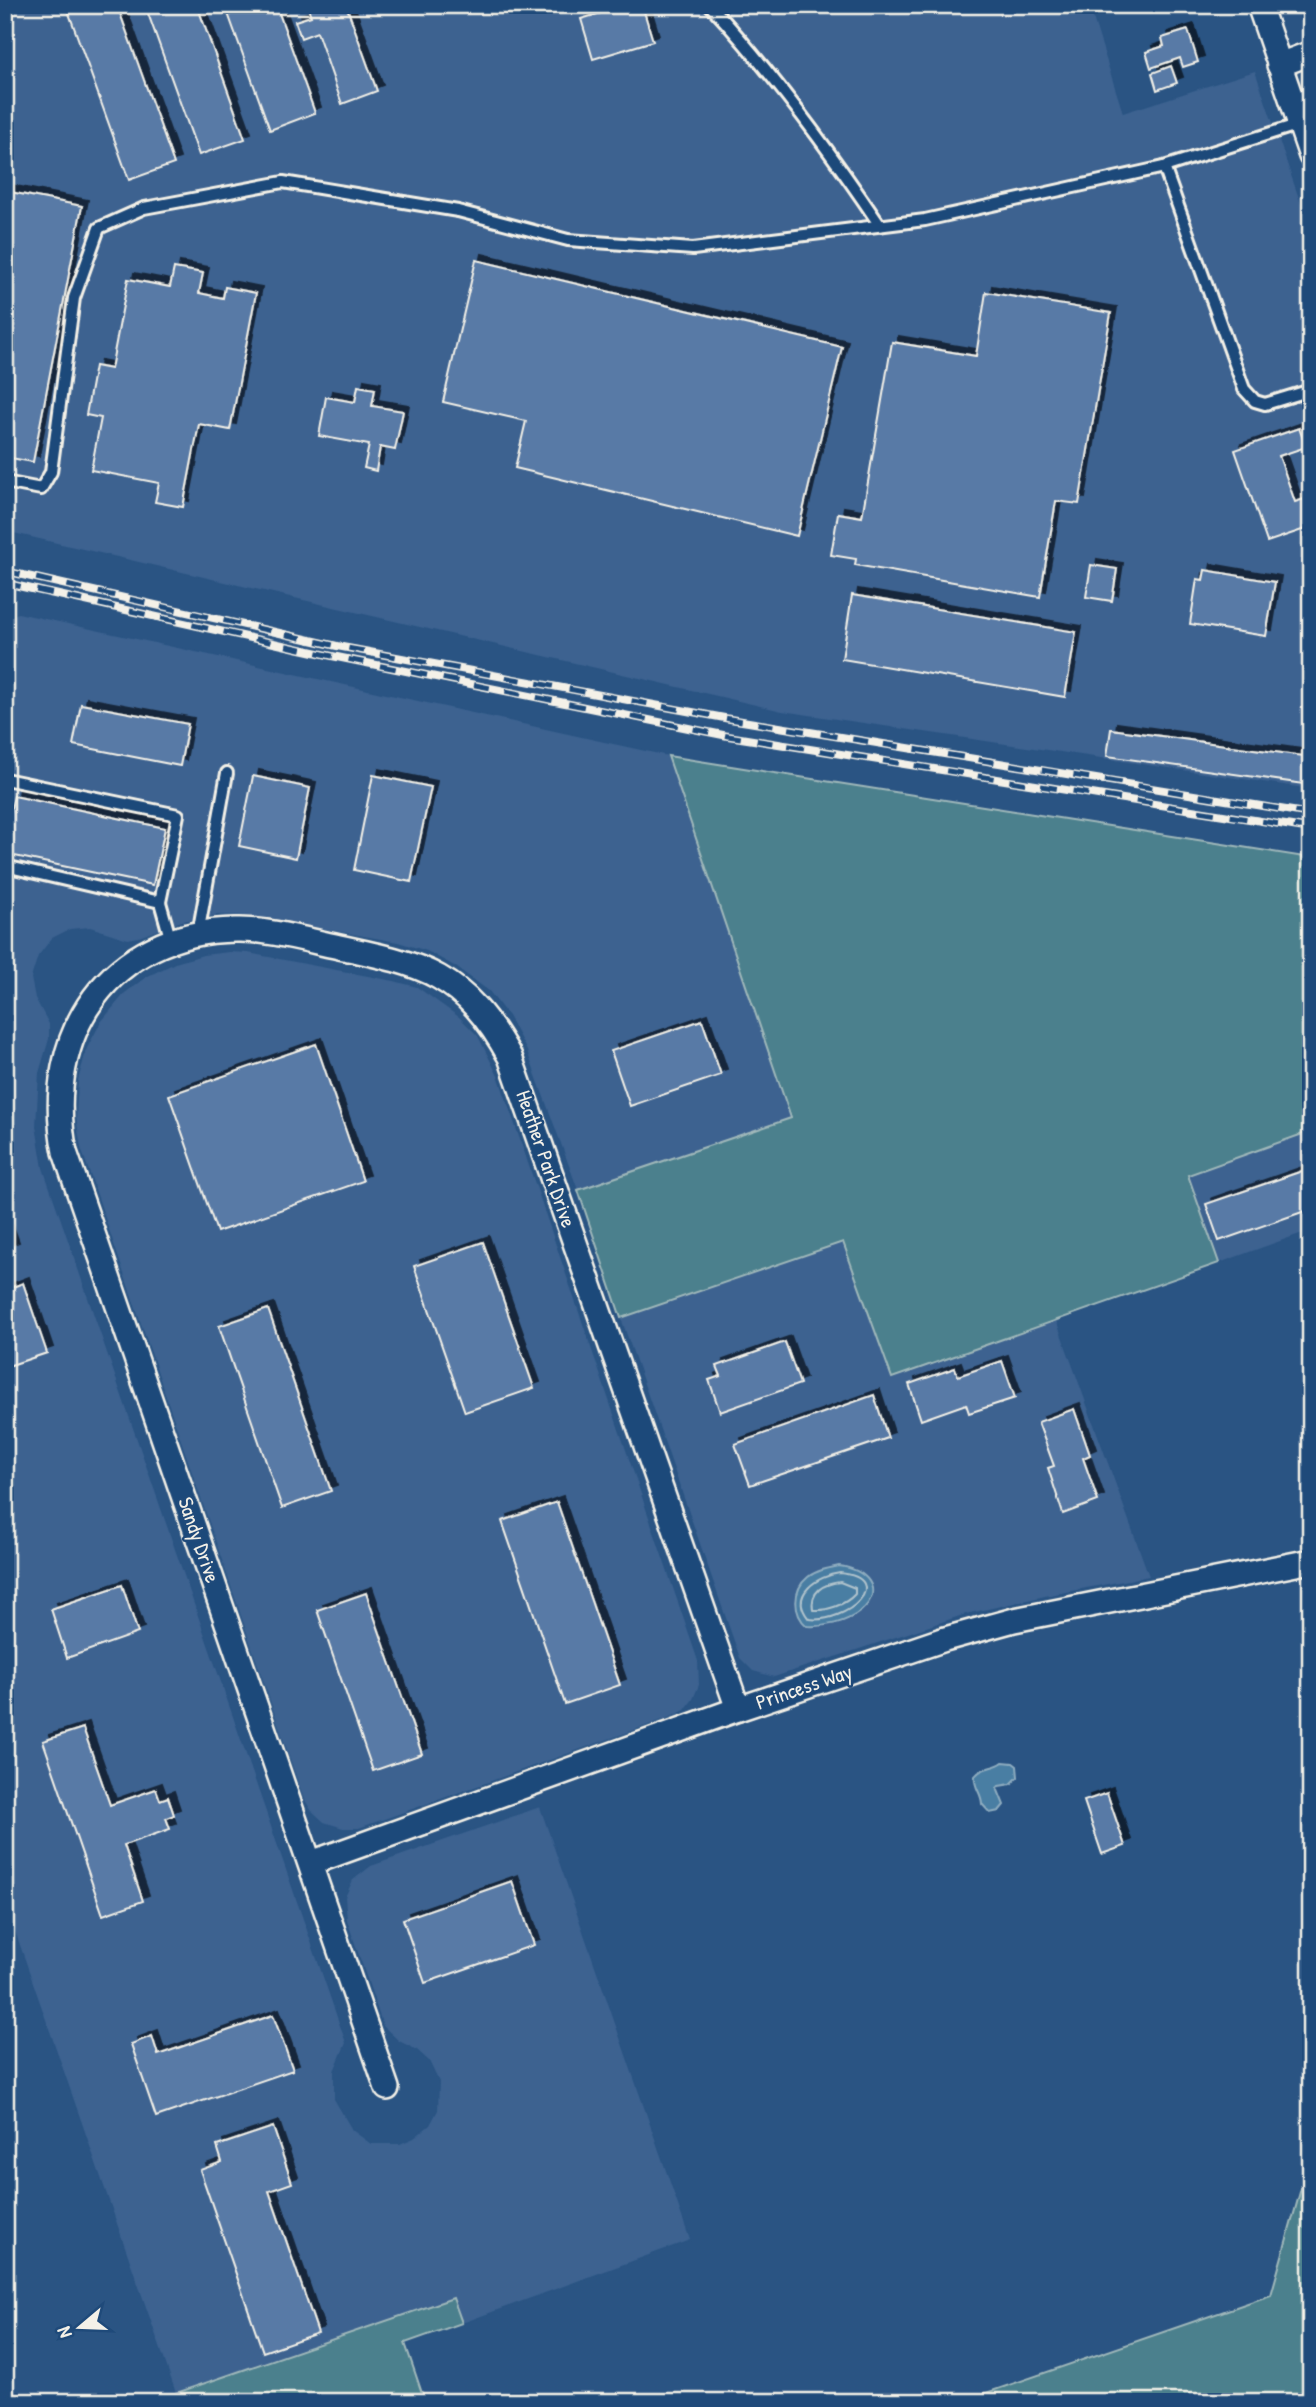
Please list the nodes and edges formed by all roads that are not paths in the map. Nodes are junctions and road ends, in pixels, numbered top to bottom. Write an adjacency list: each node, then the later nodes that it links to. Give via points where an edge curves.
1 (710, 5): 8 (lane, via 830,151)
2 (1259, 5): 4 (street)
3 (1311, 53): 4 (street)
4 (1279, 65): 5 (street)
5 (1300, 124): 6 (street); 7 (lane)
6 (1311, 156)
7 (1164, 167): 8 (lane, via 925,220); 9 (lane, via 1244,389 1265,404)
8 (878, 224): 10 (lane, via 693,249 568,240 458,211 284,182 144,208 99,228 78,286 51,472 41,489)
9 (1311, 390)
10 (5, 481)
11 (227, 773): 15 (lane)
12 (5, 779): 14 (lane, via 178,815)
13 (5, 866): 14 (lane)
14 (160, 902): 16 (lane)
15 (198, 934): 16 (street, Heather Park Drive); 19 (street, Heather Park Drive, via 236,930 282,935 401,960 434,973 455,988 494,1029 510,1057)
16 (171, 941): 17 (street, Heather Park Drive)
17 (90, 985): 20 (street, Sandy Drive, via 61,1077 59,1123 65,1152)
18 (1311, 1561): 19 (street, Princess Way, via 1014,1620)
19 (738, 1709): 20 (street, Princess Way)
20 (311, 1863): 21 (street, Sandy Drive)
21 (387, 2088)

